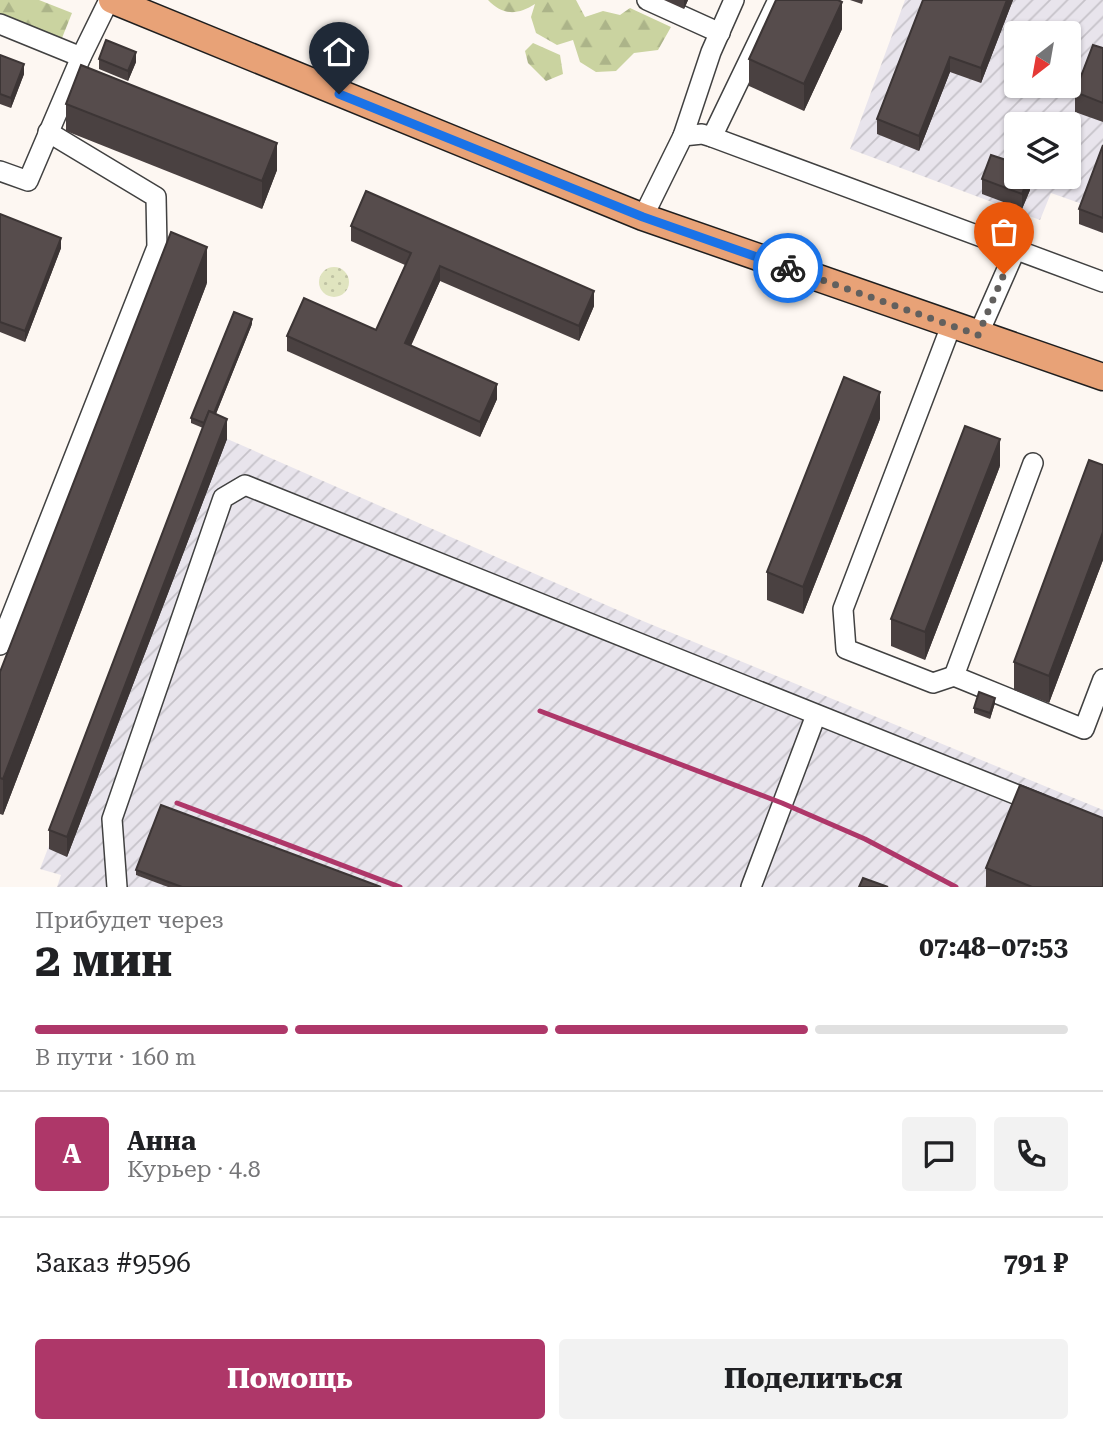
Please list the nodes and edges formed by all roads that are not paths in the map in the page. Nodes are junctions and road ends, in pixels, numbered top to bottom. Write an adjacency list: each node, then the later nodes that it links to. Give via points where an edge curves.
1 (111, 0): 7 (lane); 12 (main road)
2 (647, 0): 6 (lane)
3 (734, 0): 6 (lane)
4 (778, 0): 10 (lane)
5 (0, 24): 7 (lane)
6 (720, 33): 9 (lane)
7 (81, 57): 8 (lane)
8 (48, 132): 11 (lane, via 28,181); 19 (lane, via 156,197 157,247)
9 (683, 136): 10 (lane); 12 (lane)
10 (712, 137): 13 (lane)
11 (0, 172)
12 (643, 217): 15 (main road)
13 (1015, 251): 14 (lane); 16 (lane)
14 (1103, 282)
15 (951, 326): 16 (main road); 20 (lane, via 843,609 846,649 933,683)
16 (978, 335): 17 (main road)
17 (1103, 377)
18 (1033, 464): 20 (lane)
19 (0, 645)
20 (954, 677): 21 (lane, via 1084,729)
21 (1103, 679)
22 (816, 715): 23 (lane); 24 (lane, via 245,485 223,498 113,819); 25 (lane)
23 (1053, 809)
24 (117, 887)
25 (751, 887)

